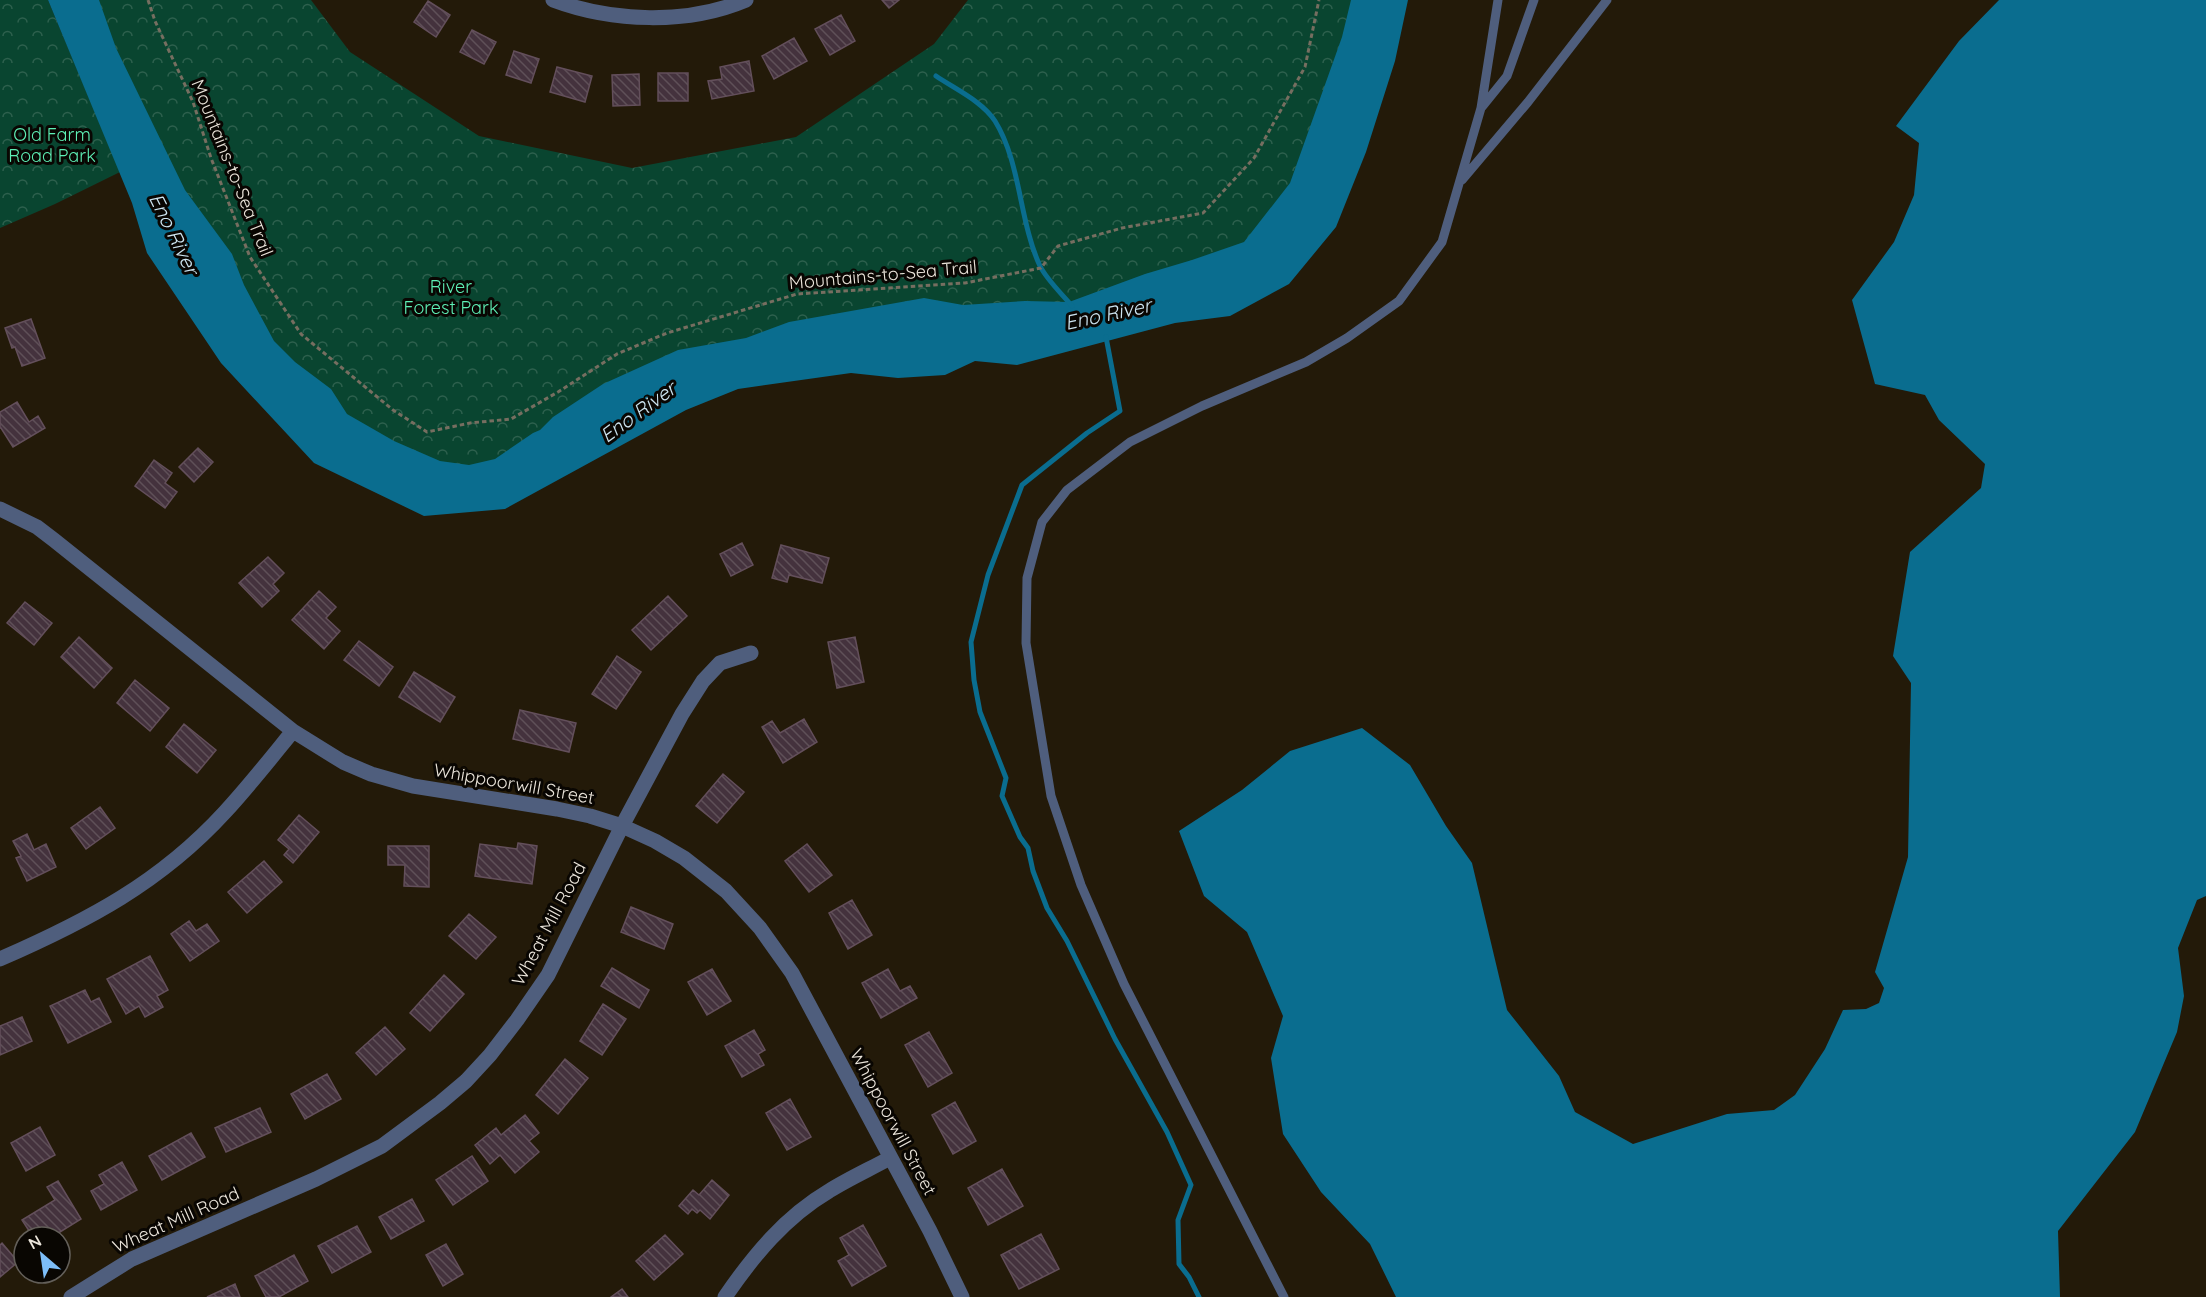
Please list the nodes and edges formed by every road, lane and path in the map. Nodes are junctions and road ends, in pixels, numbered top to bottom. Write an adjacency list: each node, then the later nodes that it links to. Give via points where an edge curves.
1 (148, 0): 4 (path, Mountains-to-Sea Trail, via 193,102 250,257 301,333 393,410 427,432 511,419 617,354 667,333 797,294 965,283 1041,268 1058,246 1122,228 1203,213 1254,158 1305,67)
2 (553, 0): 3 (street, via 596,13 631,17 691,14)
3 (746, 0)
4 (1318, 0)
5 (1498, 0): 8 (lane)
6 (1534, 0): 8 (lane, via 1507,76)
7 (1606, 0): 9 (lane)
8 (1481, 108): 9 (lane)
9 (1459, 184): 19 (lane, via 1442,242 1400,301 1306,362 1130,442 1066,490 1042,522 1027,578 1026,642 1051,796 1081,885 1124,984)
10 (0, 509): 12 (street, Whippoorwill Street, via 37,526)
11 (751, 653): 13 (street, Wheat Mill Road, via 720,663 703,681)
12 (292, 730): 13 (street, Whippoorwill Street, via 343,762 371,774 413,786 557,809); 14 (street, via 225,812 152,878 80,923)
13 (622, 826): 15 (street, Whippoorwill Street, via 699,869 760,928 792,973); 16 (street, Wheat Mill Road, via 548,975 490,1055 466,1081 382,1146 348,1165 132,1259)
14 (0, 959)
15 (890, 1158): 17 (street, via 828,1191 800,1211 754,1256); 18 (street, Whippoorwill Street)
16 (71, 1297)
17 (725, 1297)
18 (962, 1297)
19 (1284, 1297)

